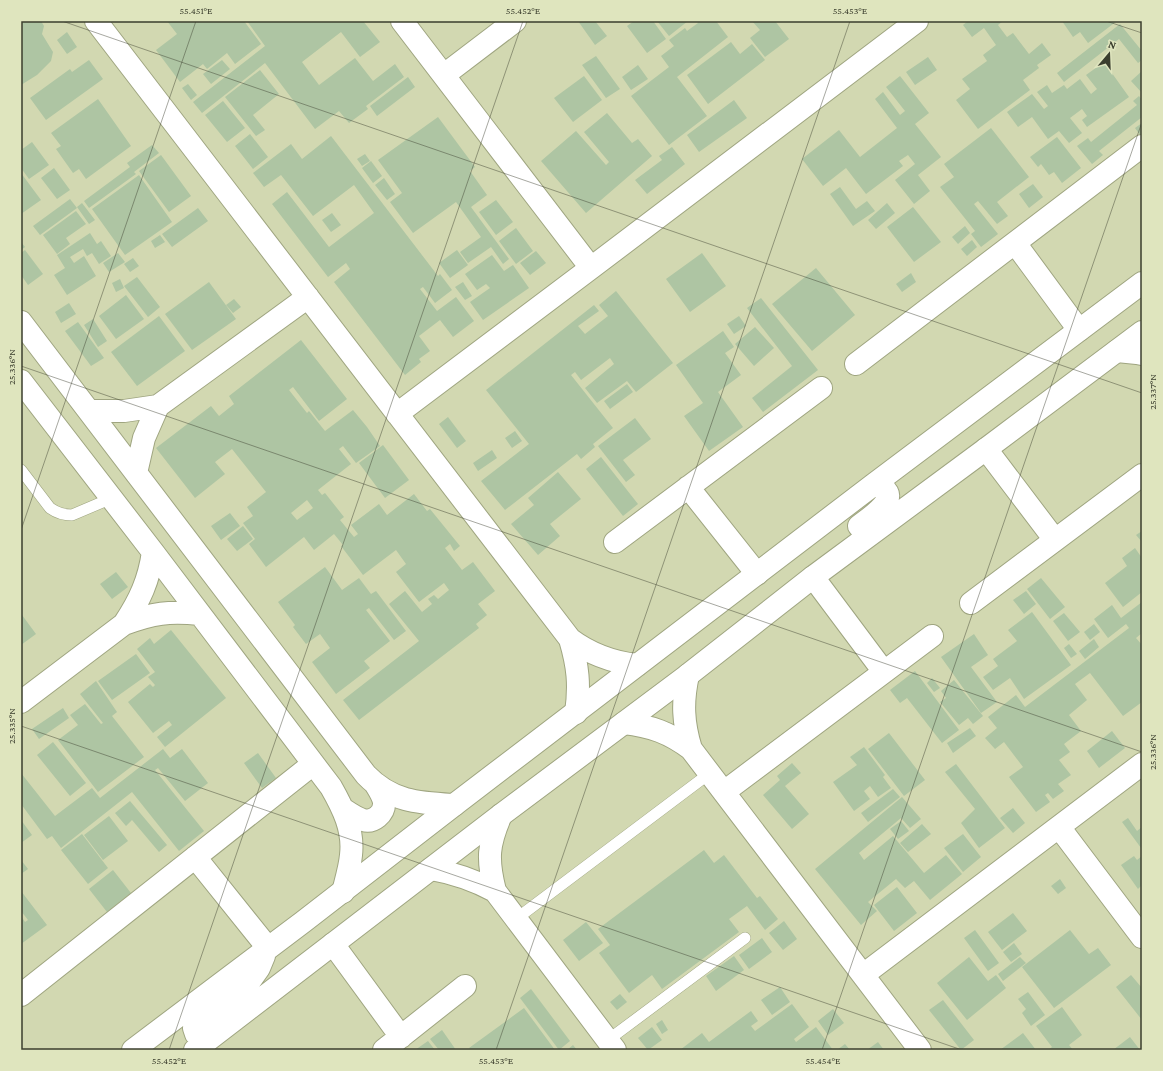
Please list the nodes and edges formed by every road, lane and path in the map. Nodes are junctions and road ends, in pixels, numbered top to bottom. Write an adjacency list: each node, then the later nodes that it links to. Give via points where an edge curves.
1 (96, 21): 10 (street)
2 (402, 21): 5 (street)
3 (515, 21): 5 (street)
4 (917, 21): 8 (street)
5 (444, 75): 8 (street)
6 (1142, 146): 7 (street)
7 (1015, 243): 12 (street); 16 (street)
8 (591, 268): 21 (street)
9 (1142, 283): 12 (street)
10 (308, 297): 19 (street); 21 (street)
11 (21, 322): 20 (street)
12 (1079, 330): 26 (street)
13 (1142, 332): 14 (street)
14 (1117, 351): 15 (street); 22 (street)
15 (1142, 354)
16 (856, 364)
17 (21, 381): 28 (street)
18 (821, 388): 27 (street)
19 (158, 406): 20 (street, via 124,411); 24 (street, via 144,438)
20 (89, 411): 24 (street)
21 (397, 414): 38 (street)
22 (986, 449): 29 (street); 33 (street)
23 (21, 470): 28 (lane, via 50,508 60,514 72,515)
24 (136, 473): 49 (street, via 354,760)
25 (1142, 475): 29 (street)
26 (873, 485): 32 (street); 33 (street, via 886,490 886,504 827,554)
27 (688, 487): 30 (street); 32 (street)
28 (112, 498): 31 (street)
29 (1055, 540): 34 (street)
30 (615, 542)
31 (153, 552): 35 (street); 36 (street, via 151,568 140,597)
32 (757, 574): 39 (street)
33 (814, 577): 40 (street); 41 (street)
34 (971, 603)
35 (200, 614): 36 (street, via 161,613); 46 (street)
36 (124, 624): 42 (street)
37 (932, 636): 40 (street)
38 (570, 639): 39 (street, via 601,657 622,664); 43 (street, via 578,676)
39 (637, 665): 43 (street)
40 (884, 672): 50 (street)
41 (688, 675): 44 (street); 45 (street, via 684,720)
42 (21, 702)
43 (576, 713): 51 (street)
44 (624, 723): 45 (street, via 639,724 667,733); 53 (street)
45 (691, 749): 48 (street)
46 (313, 764): 52 (street, via 331,787); 55 (street)
47 (1142, 764): 54 (street)
48 (710, 773): 50 (street); 59 (lane)
49 (376, 785): 51 (street, via 391,794 419,803); 52 (street, via 384,804 377,818 362,820)
50 (724, 792): 64 (street)
51 (454, 805): 58 (street)
52 (343, 809): 58 (street, via 351,834 351,854)
53 (501, 815): 56 (street); 57 (street, via 493,833 490,852 490,872)
54 (1059, 827): 60 (street); 64 (street)
55 (195, 857): 63 (street); 66 (street)
56 (431, 869): 57 (street, via 464,877); 62 (street)
57 (495, 891): 59 (street)
58 (343, 892): 63 (street)
59 (516, 919): 69 (street)
60 (1142, 937)
61 (745, 938): 69 (lane)
62 (333, 944): 67 (street); 68 (street)
63 (268, 948): 68 (street, via 249,982 195,1025); 70 (street)
64 (863, 975): 71 (street)
65 (465, 986): 67 (street)
66 (21, 995)
67 (392, 1043)
68 (201, 1045)
69 (612, 1045)
70 (133, 1050)
71 (920, 1050)

